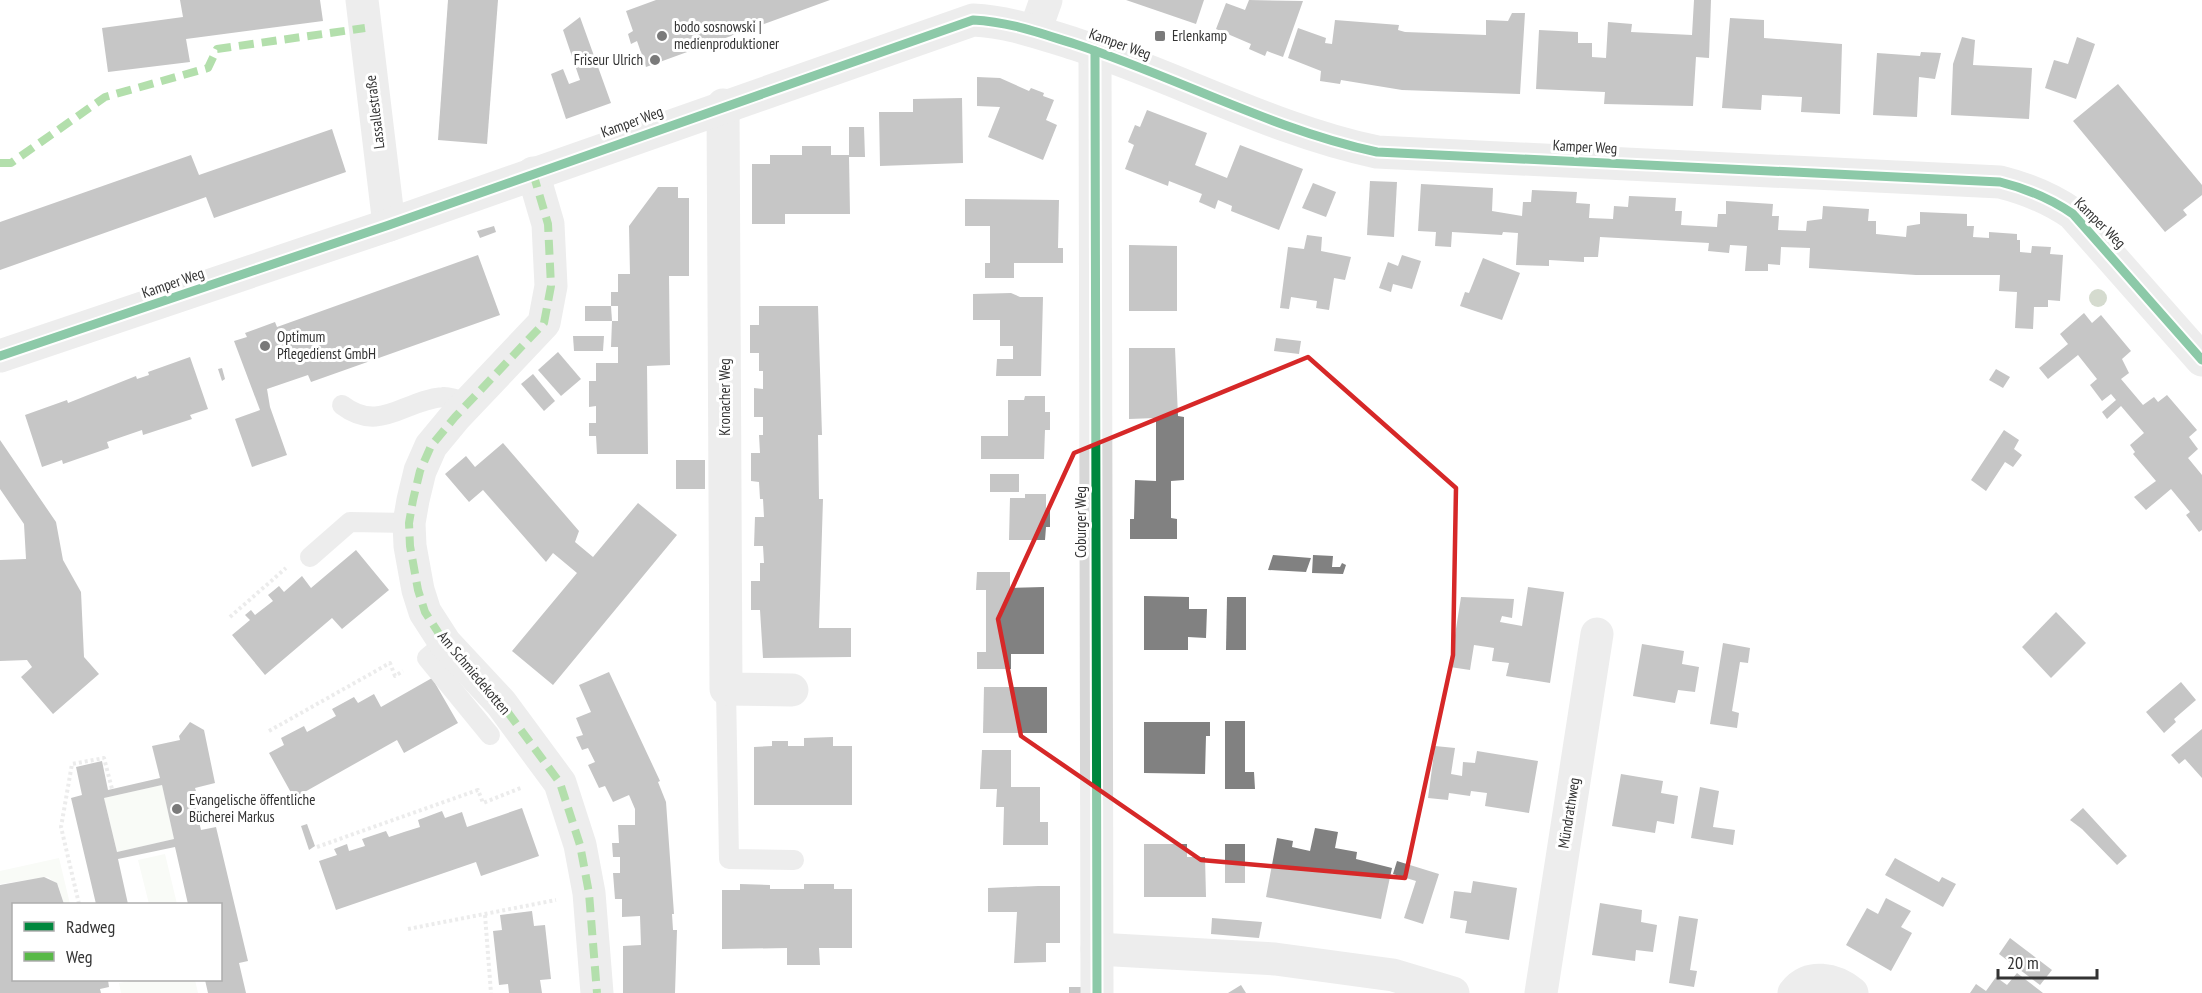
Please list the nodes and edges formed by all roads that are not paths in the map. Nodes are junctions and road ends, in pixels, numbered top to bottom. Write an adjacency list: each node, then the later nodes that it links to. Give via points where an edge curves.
1 (362, 0): 7 (street, Lassallestraße)
2 (1046, 0): 3 (street)
3 (1035, 31): 4 (street, Kamper Weg); 5 (street, Kamper Weg, via 1006,22 973,20)
4 (1095, 51): 9 (street, Kamper Weg, via 1331,142 1377,152 2000,182 2029,189 2051,198 2080,221); 20 (street, Coburger Weg)
5 (723, 105): 6 (street, Kamper Weg); 16 (street, Kronacher Weg)
6 (533, 173): 7 (street, Kamper Weg); 10 (street, Am Schmiedekotten, via 548,224 550,286 544,323)
7 (389, 225): 8 (street, Kamper Weg)
8 (0, 356)
9 (2202, 360)
10 (470, 404): 11 (lane, via 444,396 363,418); 12 (street, Am Schmiedekotten, via 431,446 420,471)
11 (342, 405)
12 (409, 523): 13 (lane, via 350,522); 15 (street, Am Schmiedekotten, via 418,590)
13 (310, 557)
14 (1597, 634): 25 (street, Mündrathweg)
15 (436, 651): 18 (lane); 22 (street, Am Schmiedekotten, via 501,703 555,775 573,818 589,893)
16 (726, 689): 17 (street); 19 (lane, Kronacher Weg, via 729,859)
17 (792, 690)
18 (490, 735)
19 (794, 860)
20 (1097, 949): 21 (street, via 1275,959); 23 (street, Coburger Weg)
21 (1392, 984): 24 (street)
22 (597, 993)
23 (1097, 993)
24 (1453, 993)
25 (1541, 993)
26 (1794, 993): 27 (street, via 1807,981 1816,980 1836,984)
27 (1852, 993)

